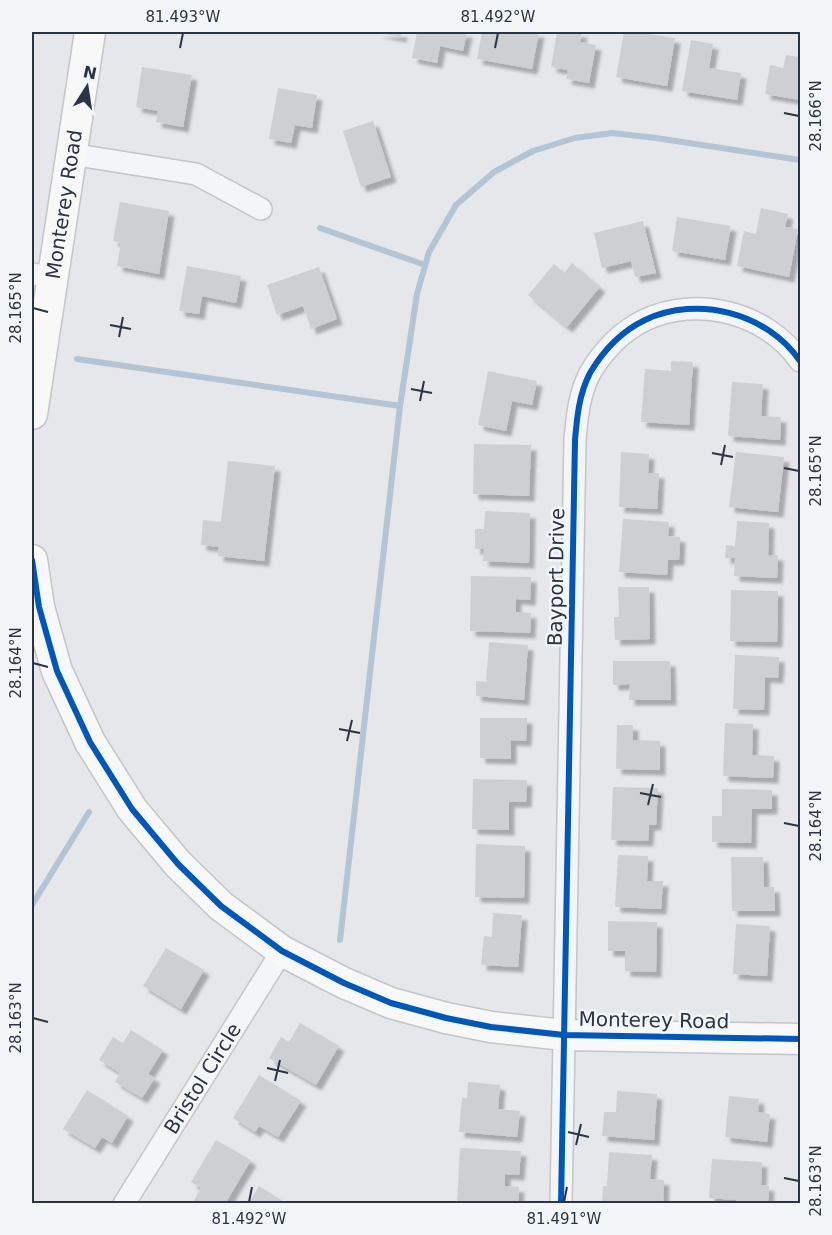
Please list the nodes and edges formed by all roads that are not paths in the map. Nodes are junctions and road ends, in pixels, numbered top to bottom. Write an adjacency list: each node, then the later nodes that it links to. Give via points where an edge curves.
1 (89, 32): 2 (street, Monterey Road)
2 (71, 154): 3 (street, via 196,174); 4 (street, Monterey Road)
3 (261, 209)
4 (42, 275): 6 (street, Monterey Road)
5 (801, 361): 9 (street, Bayport Drive, via 774,333 749,320 723,311 665,312 644,320 613,343 581,393 575,440)
6 (32, 414)
7 (32, 560): 8 (street, Monterey Road, via 39,606 57,671 90,742 132,809 178,864 221,906)
8 (282, 951): 9 (street, Monterey Road, via 391,1003 479,1025); 11 (street, Bristol Circle)
9 (564, 1035): 10 (street, Monterey Road); 12 (street, Bayport Drive)
10 (801, 1039)
11 (124, 1203)
12 (561, 1203)

